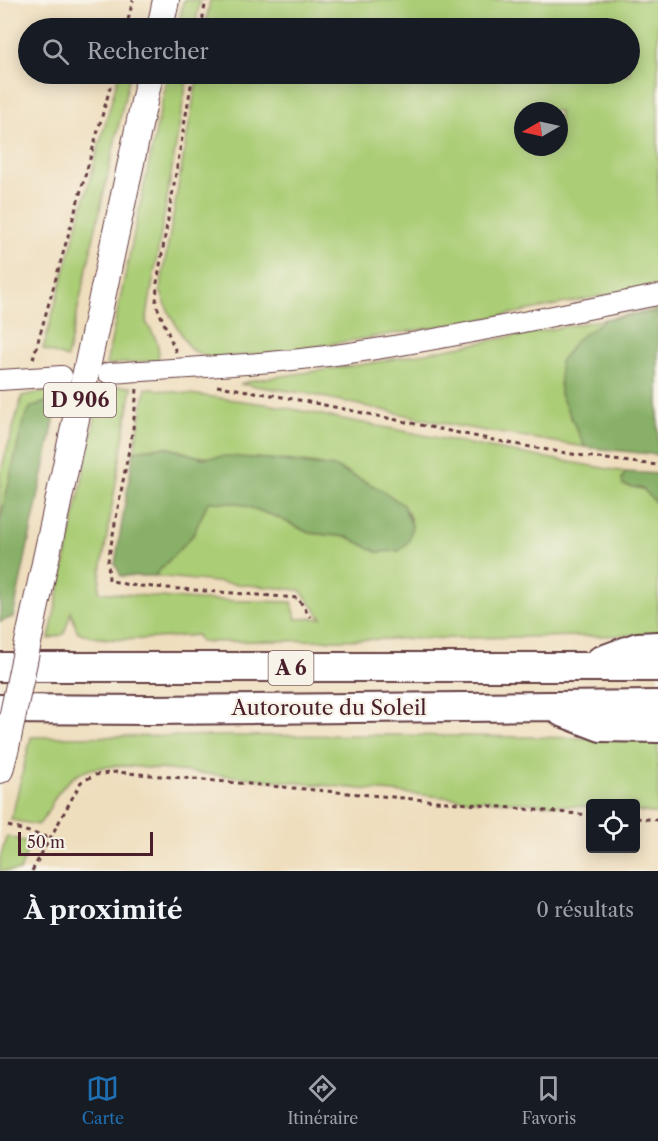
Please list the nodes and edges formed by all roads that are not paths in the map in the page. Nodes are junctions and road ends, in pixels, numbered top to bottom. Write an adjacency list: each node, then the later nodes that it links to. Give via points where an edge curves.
1 (166, 0): 2 (main road)
2 (162, 18)
3 (148, 84): 16 (main road, D 906, bridge)
4 (658, 295): 5 (street, via 336,355)
5 (108, 374)
6 (62, 376): 7 (street)
7 (0, 380)
8 (658, 646): 11 (highway, via 638,647)
9 (0, 667): 11 (highway, Autoroute du Soleil / A 6)
10 (658, 667): 11 (highway, Autoroute du Soleil / A 6)
11 (581, 668)
12 (658, 705): 13 (highway, Autoroute du Soleil / A 6)
13 (549, 706): 14 (highway, Autoroute du Soleil / A 6); 15 (highway, via 601,727)
14 (0, 709)
15 (658, 728)
16 (3, 759)

